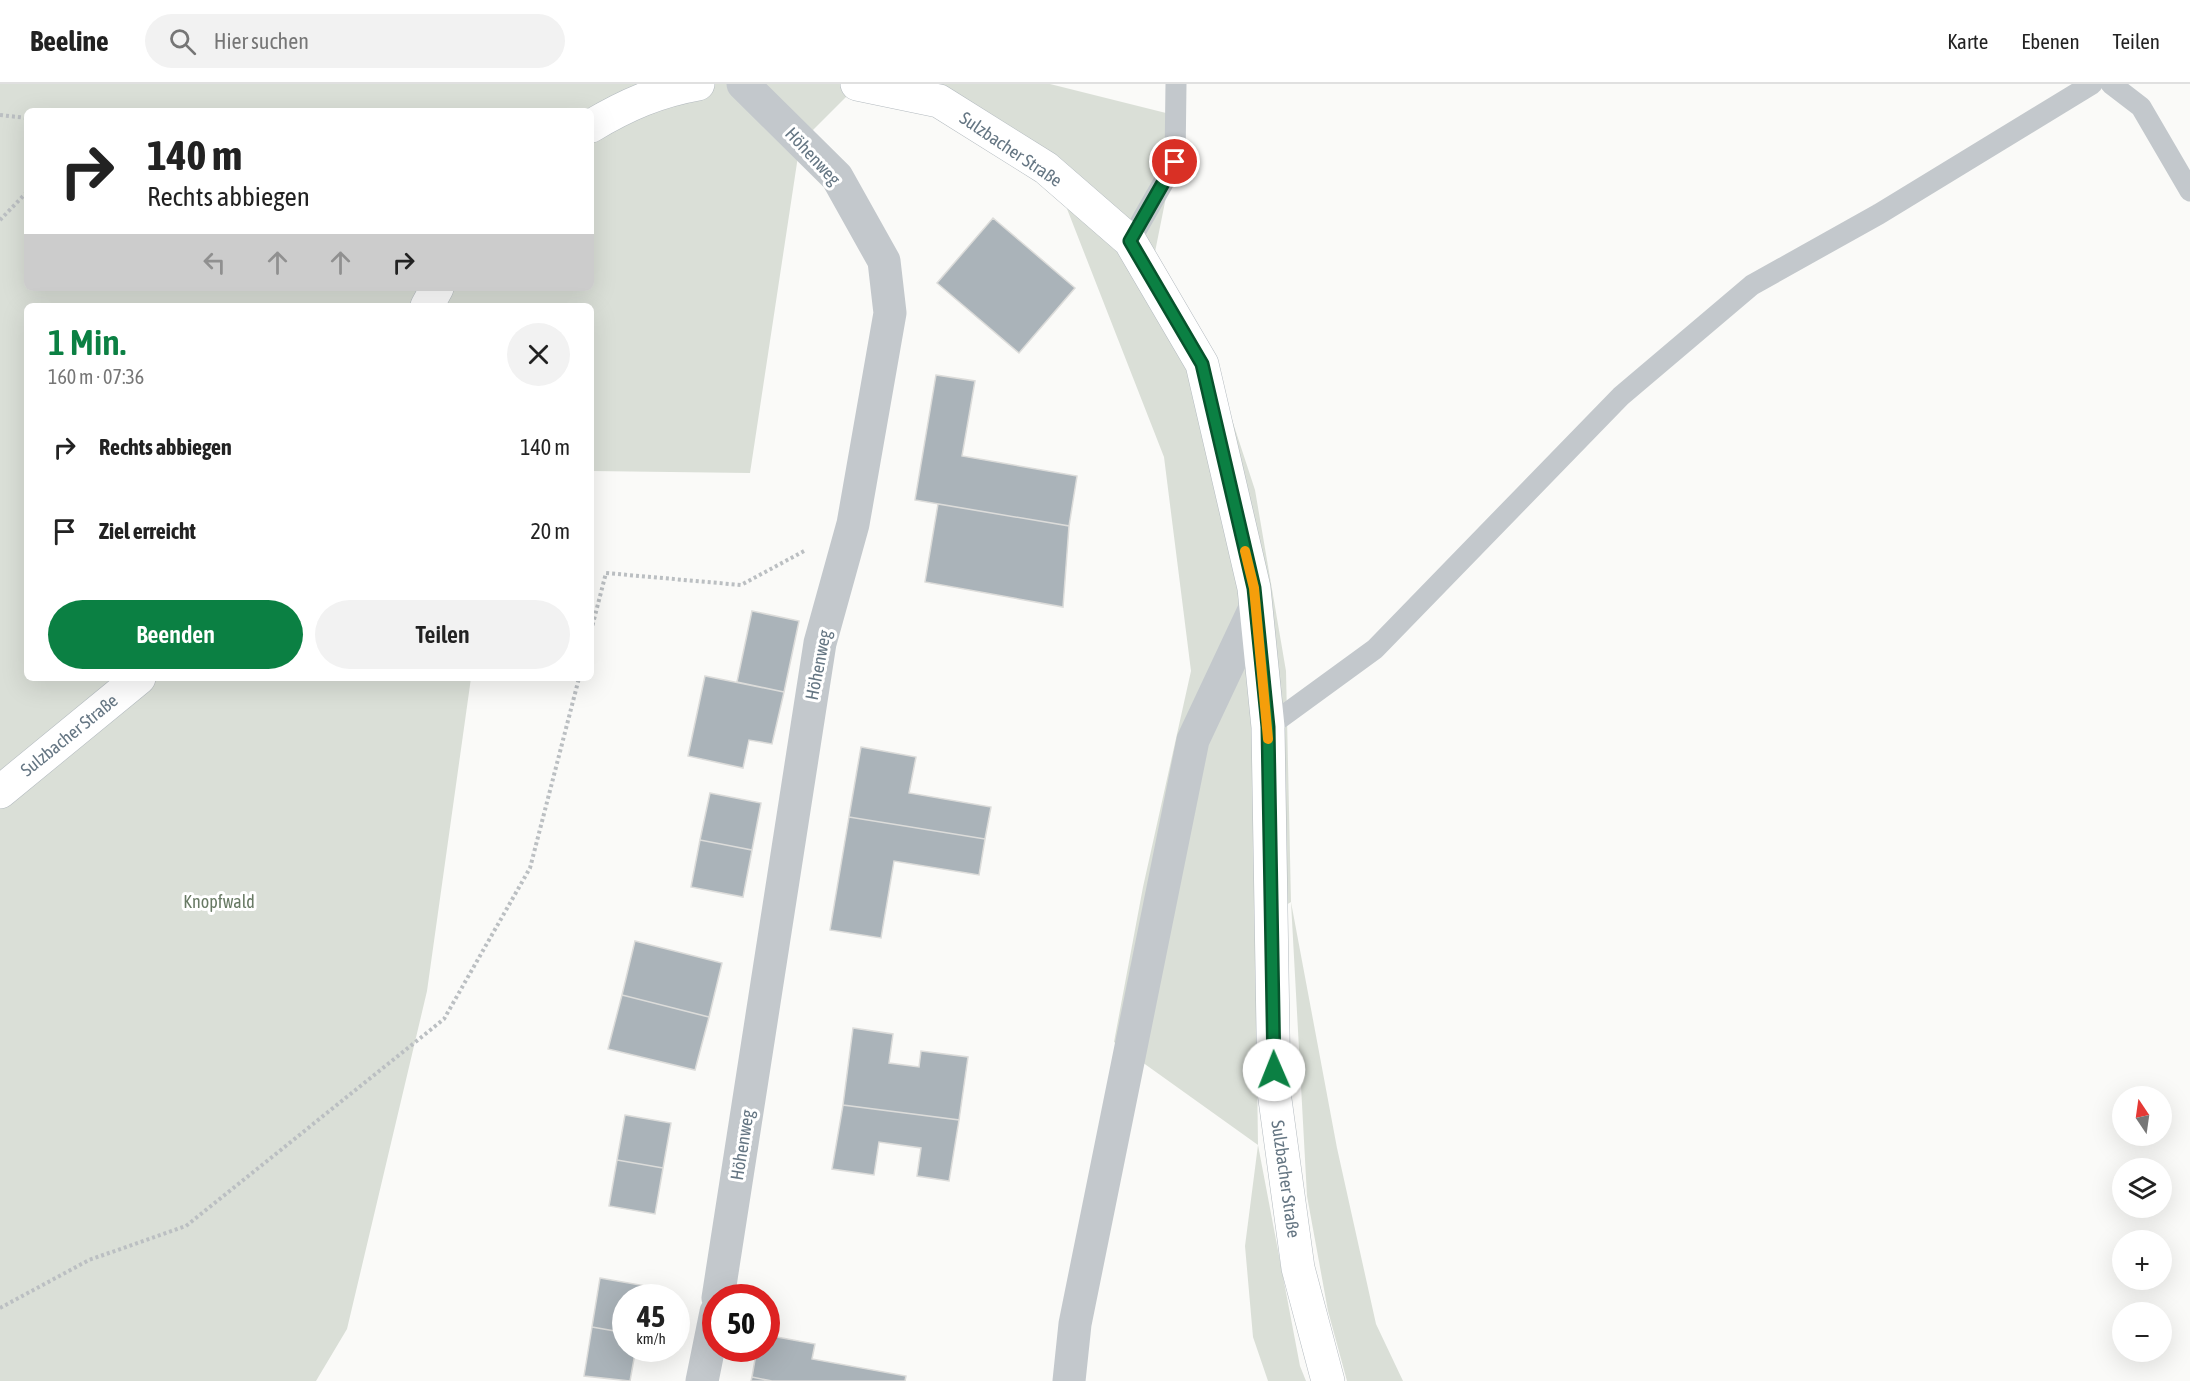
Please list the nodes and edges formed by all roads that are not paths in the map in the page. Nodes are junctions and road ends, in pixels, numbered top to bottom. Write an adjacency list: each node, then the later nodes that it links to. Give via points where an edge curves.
1 (698, 84): 7 (main road, via 665,90)
2 (743, 84): 14 (street, Höhenweg, via 837,177 884,261 890,313 854,524 819,643)
3 (857, 84): 9 (main road, Sulzbacher Straße, via 939,102 1046,168)
4 (1176, 84): 9 (lane, via 1175,162)
5 (2092, 84): 12 (lane, via 1879,214 1752,285 1621,396 1375,649)
6 (2111, 84): 8 (lane, via 2141,107)
7 (594, 124)
8 (2190, 191)
9 (1130, 241): 10 (main road, Sulzbacher Straße, via 1202,364 1254,588)
10 (1255, 608): 12 (main road, Sulzbacher Straße); 17 (street, via 1193,740 1075,1324)
11 (135, 681): 13 (main road, Sulzbacher Straße)
12 (1268, 727): 18 (main road, Sulzbacher Straße, via 1274,1092 1298,1268)
13 (0, 792)
14 (720, 1284)
15 (706, 1362): 16 (street)
16 (702, 1381)
17 (1069, 1381)
18 (1328, 1381)

